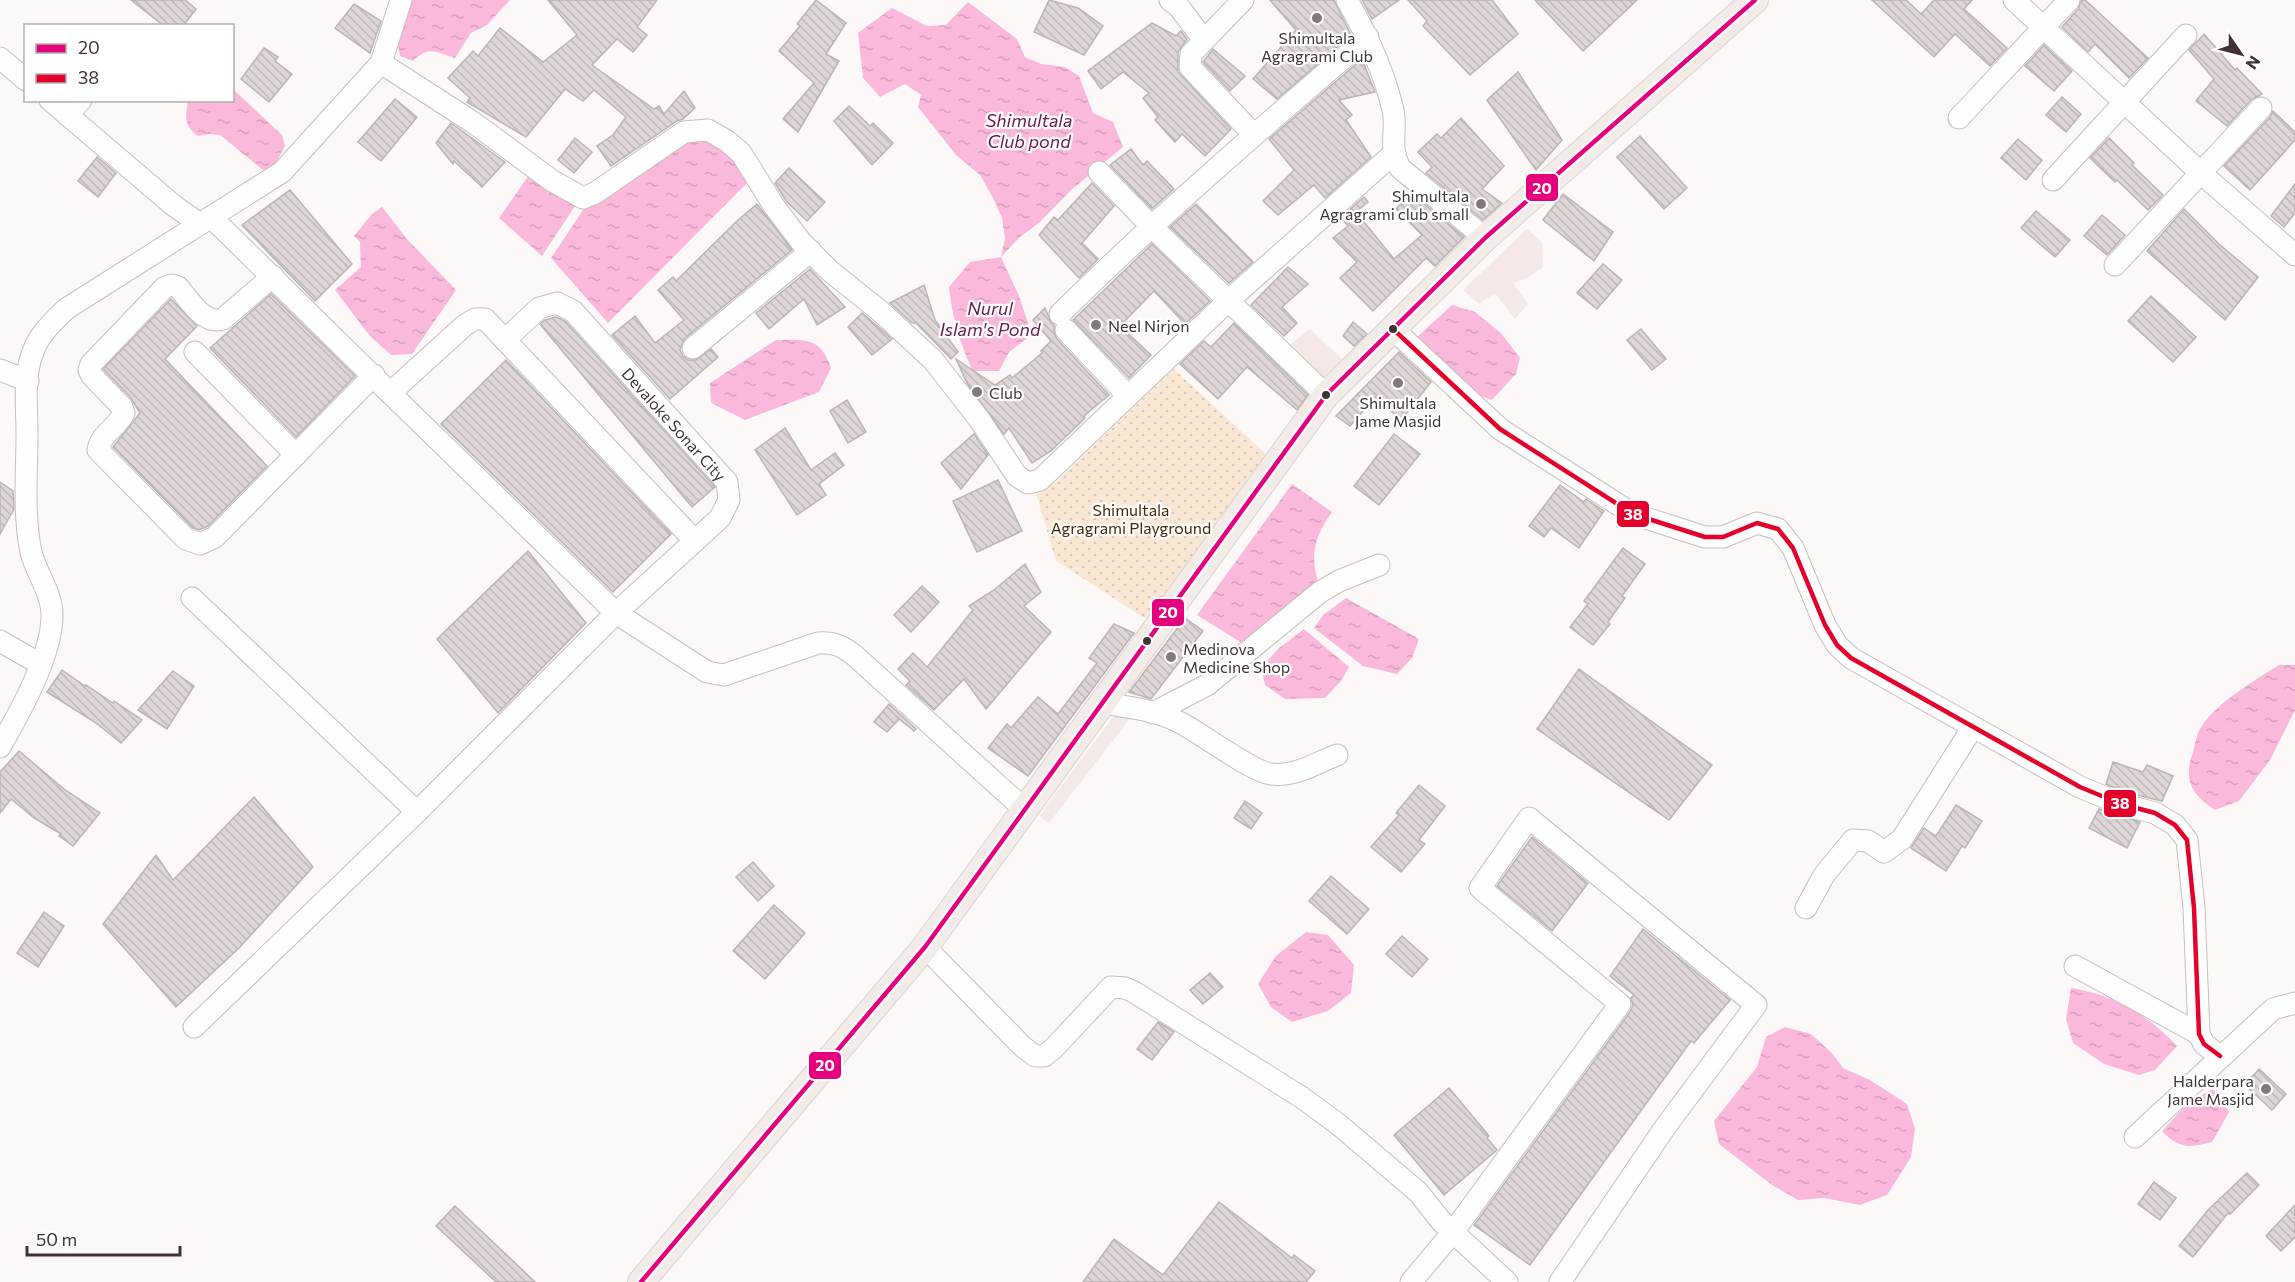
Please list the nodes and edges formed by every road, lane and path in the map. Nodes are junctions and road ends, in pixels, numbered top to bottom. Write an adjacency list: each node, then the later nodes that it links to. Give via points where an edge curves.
1 (401, 0): 13 (street)
2 (1170, 0): 11 (street)
3 (1243, 0): 11 (street)
4 (1347, 0): 10 (street)
5 (1755, 0): 27 (main road)
6 (2014, 0): 8 (street)
7 (2069, 0): 8 (street)
8 (2044, 26): 16 (street); 19 (street)
9 (2186, 35): 16 (street)
10 (1368, 37): 20 (street); 21 (street, via 1393,108)
11 (1204, 40): 20 (street, via 1191,54 1190,67)
12 (0, 58): 14 (street)
13 (381, 63): 25 (street, via 282,172); 28 (street, via 583,198 684,132 708,130 741,153 774,206)
14 (24, 78)
15 (56, 102): 17 (street)
16 (2126, 103): 23 (street); 24 (street)
17 (74, 108): 25 (street, via 173,205)
18 (2261, 108): 23 (street)
19 (1959, 118)
20 (1254, 135): 26 (street)
21 (1393, 154): 27 (street, via 1400,168); 32 (street)
22 (1099, 172): 26 (street)
23 (2200, 173): 29 (street); 30 (street)
24 (2053, 180)
25 (206, 221): 31 (street, via 232,237); 39 (street, via 66,309 38,341)
26 (1152, 227): 32 (street); 42 (street, via 1063,322)
27 (1485, 238): 33 (main road)
28 (811, 252): 35 (street); 42 (street, via 933,360 980,419 1017,476 1028,483 1040,480)
29 (2295, 255)
30 (2115, 265)
31 (273, 276): 38 (street); 43 (street, via 223,319 214,321 206,319 178,287 165,287 89,370 124,413 100,438 98,450 186,539 200,544 215,537)
32 (1228, 301): 41 (street); 42 (street)
33 (1393, 329): 41 (main road); 52 (street, via 1500,429 1633,514 1705,537 1723,537 1758,522 1778,529 1793,548 1837,645 1851,658)
34 (505, 340): 40 (street, via 485,319 475,319); 44 (street); 44 (street, Devaloke Sonar City, via 539,308 557,303 573,311 727,482 729,500 720,518)
35 (693, 348)
36 (195, 352): 43 (street)
37 (0, 370): 39 (street)
38 (374, 375): 40 (street); 43 (street)
39 (28, 381): 49 (street, via 26,524 52,614)
40 (390, 393): 47 (street)
41 (1326, 395): 50 (main road)
42 (1128, 396)
43 (296, 455)
44 (695, 541): 47 (street, Devaloke Sonar City)
45 (1379, 565): 51 (street, via 1320,592 1207,685)
46 (192, 598): 56 (street)
47 (616, 613): 55 (street, via 707,672 724,675 818,643 840,645); 56 (street, Devaloke Sonar City)
48 (0, 641): 49 (street)
49 (40, 664): 53 (street, via 26,700)
50 (1102, 703): 51 (street); 55 (main road)
51 (1153, 713): 54 (street, via 1176,720 1269,774 1292,774)
52 (1973, 727): 57 (street, via 1902,839 1884,852 1868,841 1853,840 1824,875); 62 (street, via 2080,787 2155,813 2175,825 2187,840)
53 (0, 747)
54 (1337, 755)
55 (1026, 808): 58 (main road)
56 (417, 812): 61 (street, Devaloke Sonar City)
57 (1806, 908)
58 (925, 947): 65 (street, via 1035,1056 1044,1056 1054,1048 1111,987 1134,992 1338,1124 1418,1192); 66 (main road)
59 (2075, 966): 62 (street)
60 (2295, 1003): 63 (street, via 2273,1009)
61 (194, 1028)
62 (2199, 1034): 63 (street, via 2204,1044)
63 (2220, 1056): 64 (street)
64 (2135, 1137)
65 (1453, 1232): 67 (street); 68 (street); 69 (street, via 1620,1004 1480,888 1529,818 1756,1005 1666,1126)
66 (641, 1282)
67 (1411, 1282)
68 (1507, 1282)
69 (1560, 1282)

